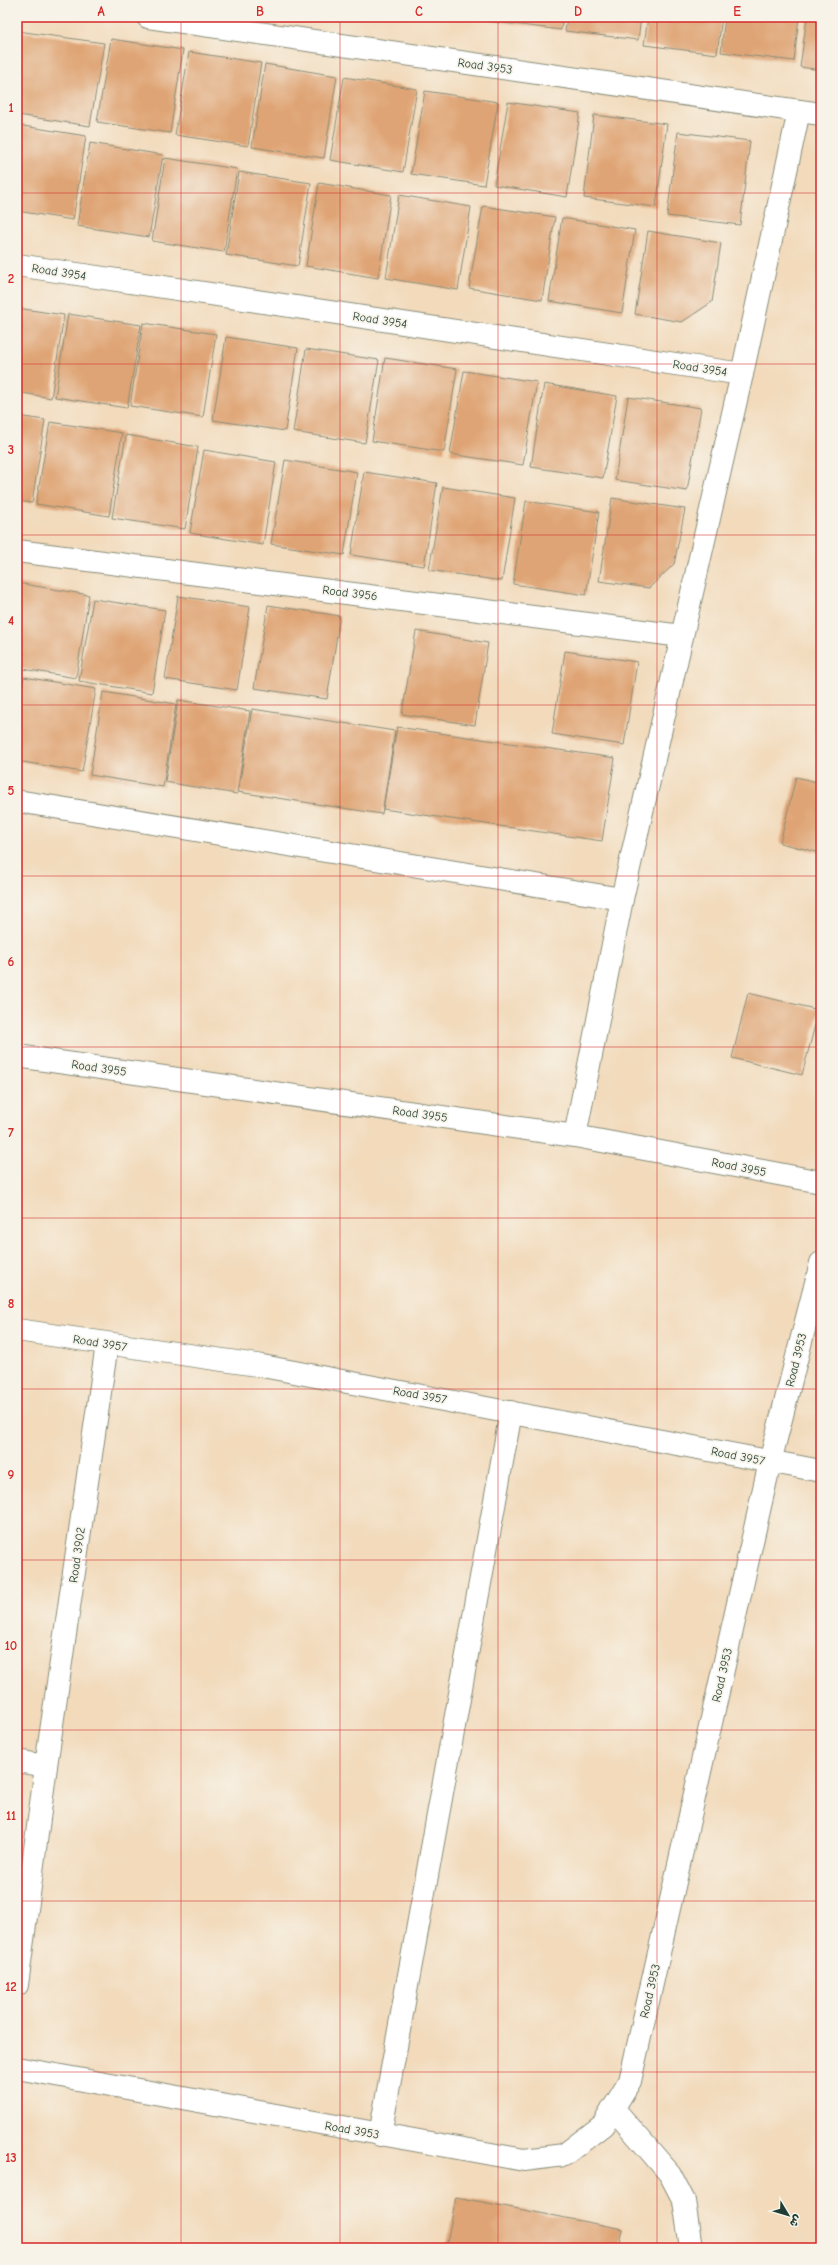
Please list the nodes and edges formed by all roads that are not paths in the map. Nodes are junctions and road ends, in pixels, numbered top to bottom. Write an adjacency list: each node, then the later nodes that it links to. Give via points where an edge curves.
1 (148, 17): 2 (street, Road 3953)
2 (798, 111): 3 (street, Road 3953); 5 (street)
3 (821, 114)
4 (17, 265): 5 (street, Road 3954)
5 (742, 374): 7 (street)
6 (17, 551): 7 (street, Road 3956)
7 (682, 636): 9 (street)
8 (17, 802): 9 (street)
9 (622, 899): 11 (street)
10 (17, 1056): 11 (street, Road 3955)
11 (575, 1136): 12 (street, Road 3955)
12 (821, 1182)
13 (821, 1263): 17 (street, Road 3953)
14 (17, 1330): 15 (street, Road 3957)
15 (107, 1344): 16 (street, Road 3957, via 257,1365); 20 (street, Road 3902)
16 (511, 1412): 17 (street, Road 3957); 24 (street)
17 (770, 1462): 18 (street, Road 3957); 23 (street, Road 3953, via 630,2081)
18 (821, 1471)
19 (17, 1761): 20 (street)
20 (46, 1766): 21 (street, Road 3902)
21 (17, 1985)
22 (17, 2068): 24 (street, Road 3953)
23 (613, 2108): 24 (street, Road 3953, via 603,2125 564,2155 524,2160); 25 (street, via 670,2174 684,2201)
24 (380, 2135)
25 (691, 2248)

